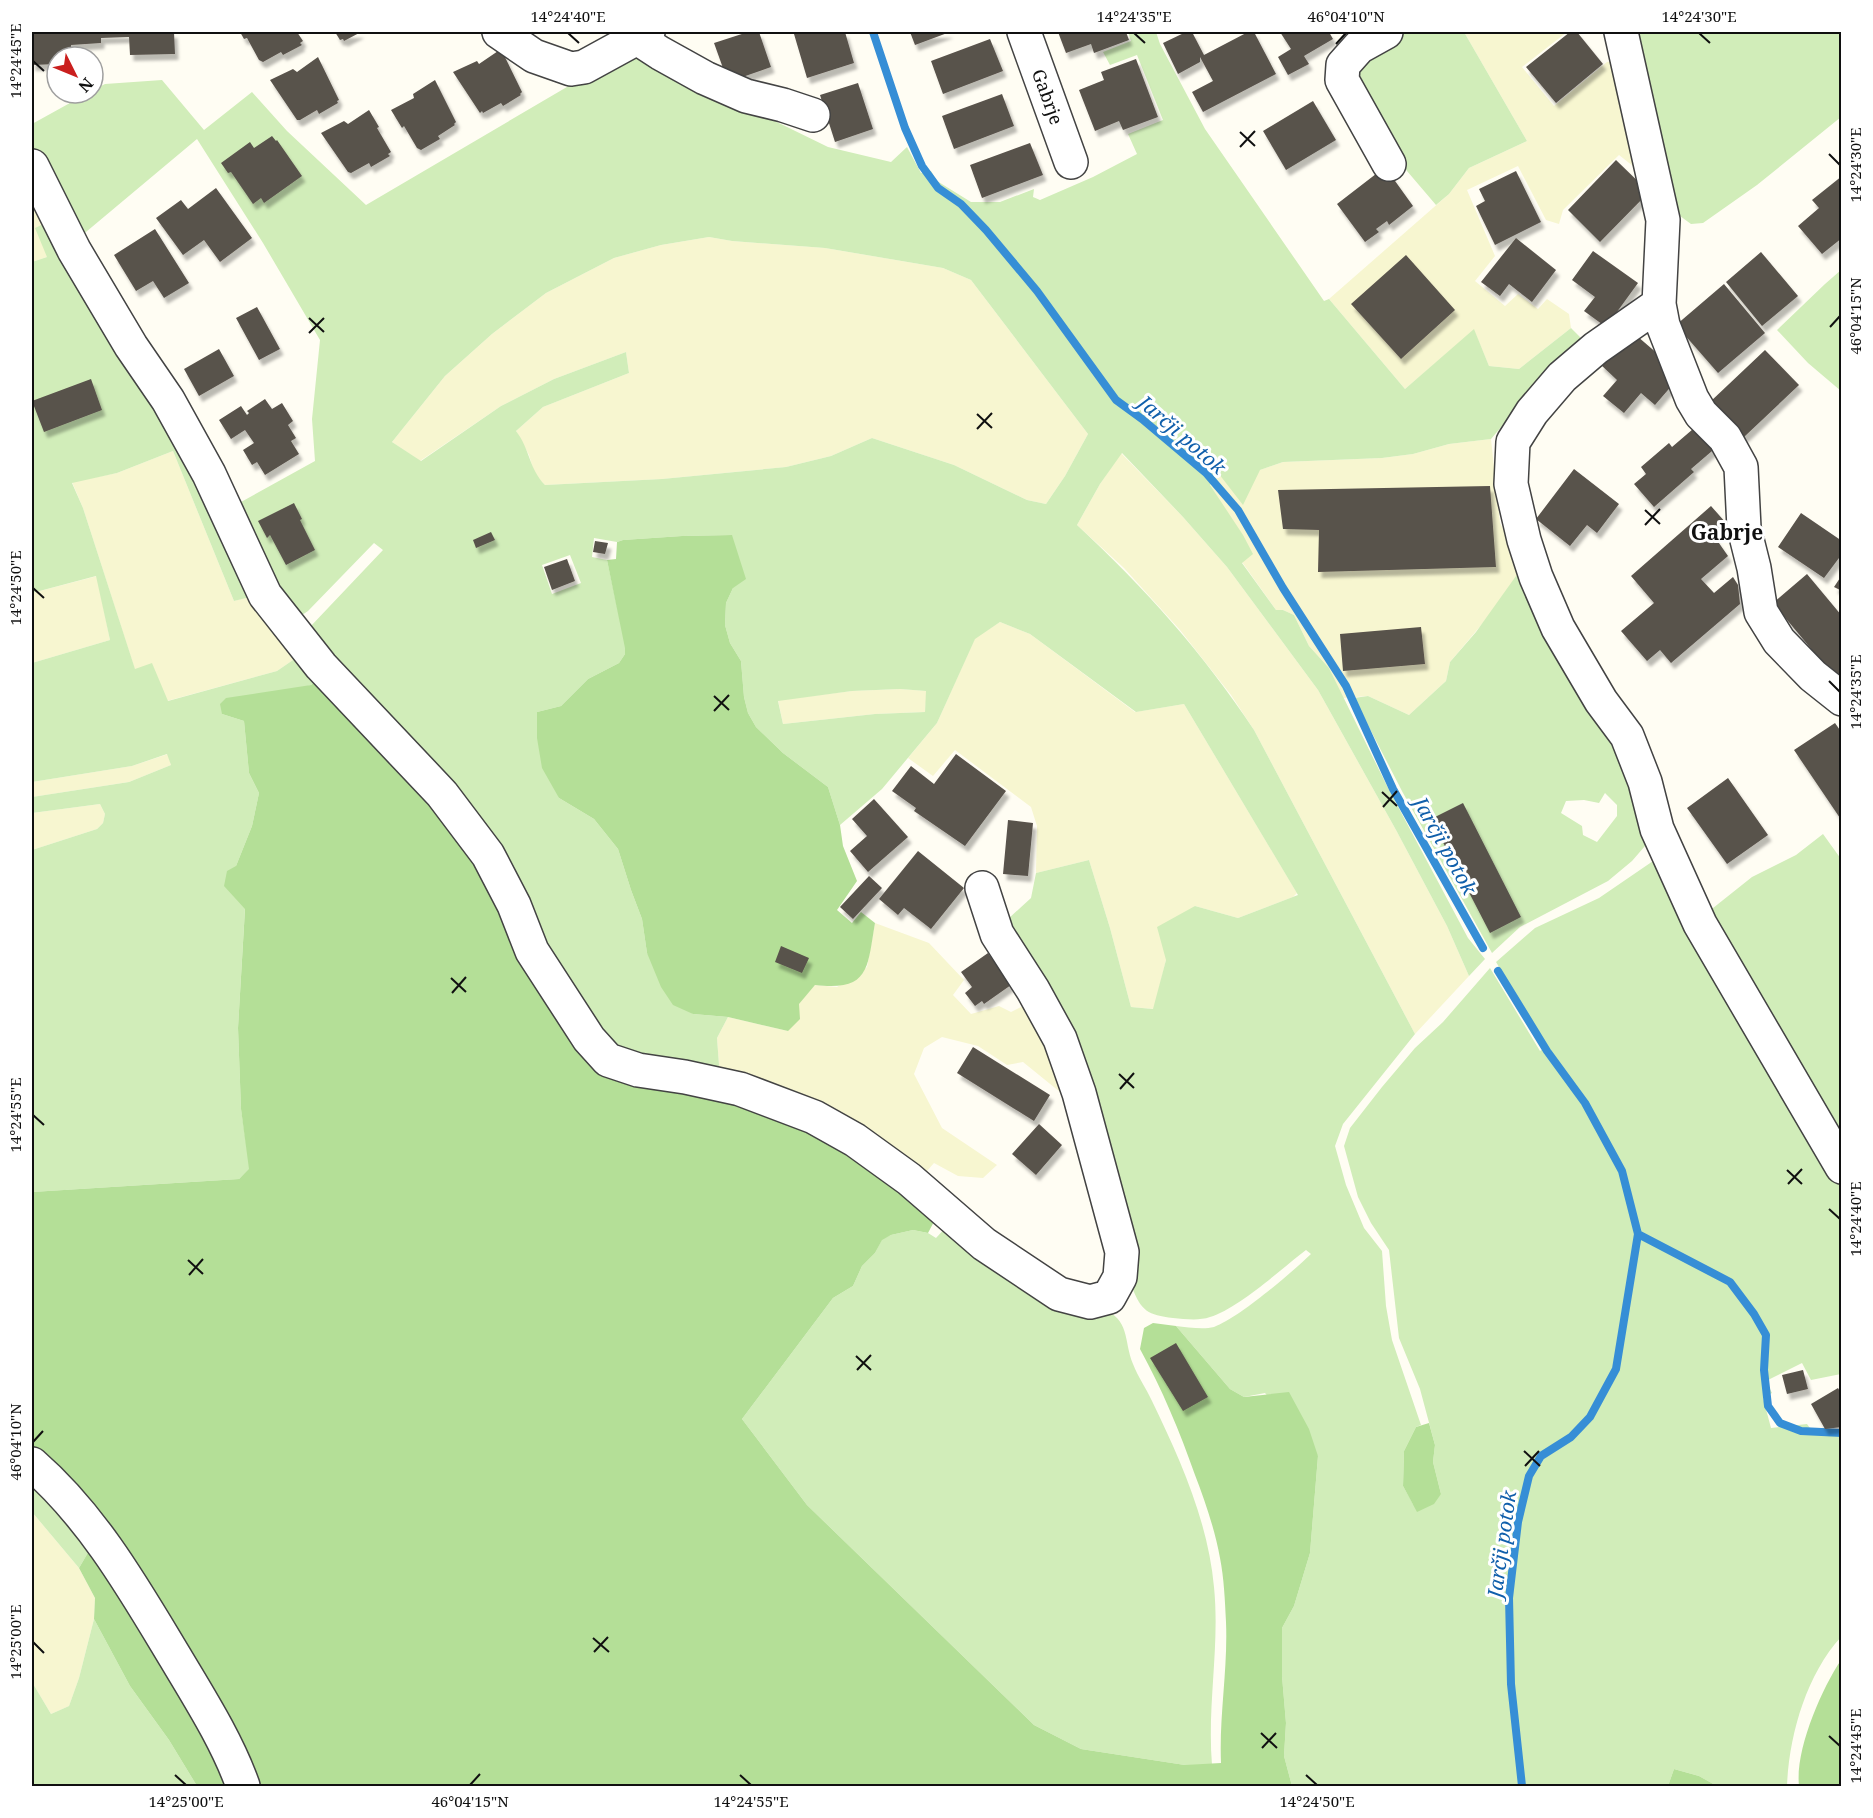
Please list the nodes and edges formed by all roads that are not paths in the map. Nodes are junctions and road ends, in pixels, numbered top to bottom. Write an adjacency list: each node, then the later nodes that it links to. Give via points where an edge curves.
1 (499, 32): 5 (street, via 534,56 571,69 584,67)
2 (1024, 32): 7 (street, Gabrje)
3 (1386, 32): 8 (street, via 1359,47 1343,65 1342,80)
4 (1621, 32): 10 (street, via 1663,220)
5 (643, 35): 6 (street, via 660,53 705,78 746,96)
6 (813, 115)
7 (1071, 162)
8 (1389, 164)
9 (32, 166): 12 (street, via 74,250 168,400 209,474 265,595 321,666 442,794 481,847 514,905 531,951 589,1039 608,1060 638,1070 740,1089 814,1117 855,1140 909,1179 984,1244 1059,1294 1090,1302 1109,1297 1120,1277 1122,1252 1079,1093 1060,1039 997,934)
10 (1659, 304): 11 (street, via 1663,325 1692,399 1725,438 1741,467 1744,528 1761,612 1779,641); 13 (street, via 1596,348 1562,377 1532,412 1513,442 1511,484 1536,577 1558,628 1601,701 1627,736 1645,782 1657,829 1700,924)
11 (1842, 699)
12 (982, 888)
13 (1842, 1167)
14 (32, 1464): 15 (street, via 109,1550 198,1695)
15 (243, 1786)

